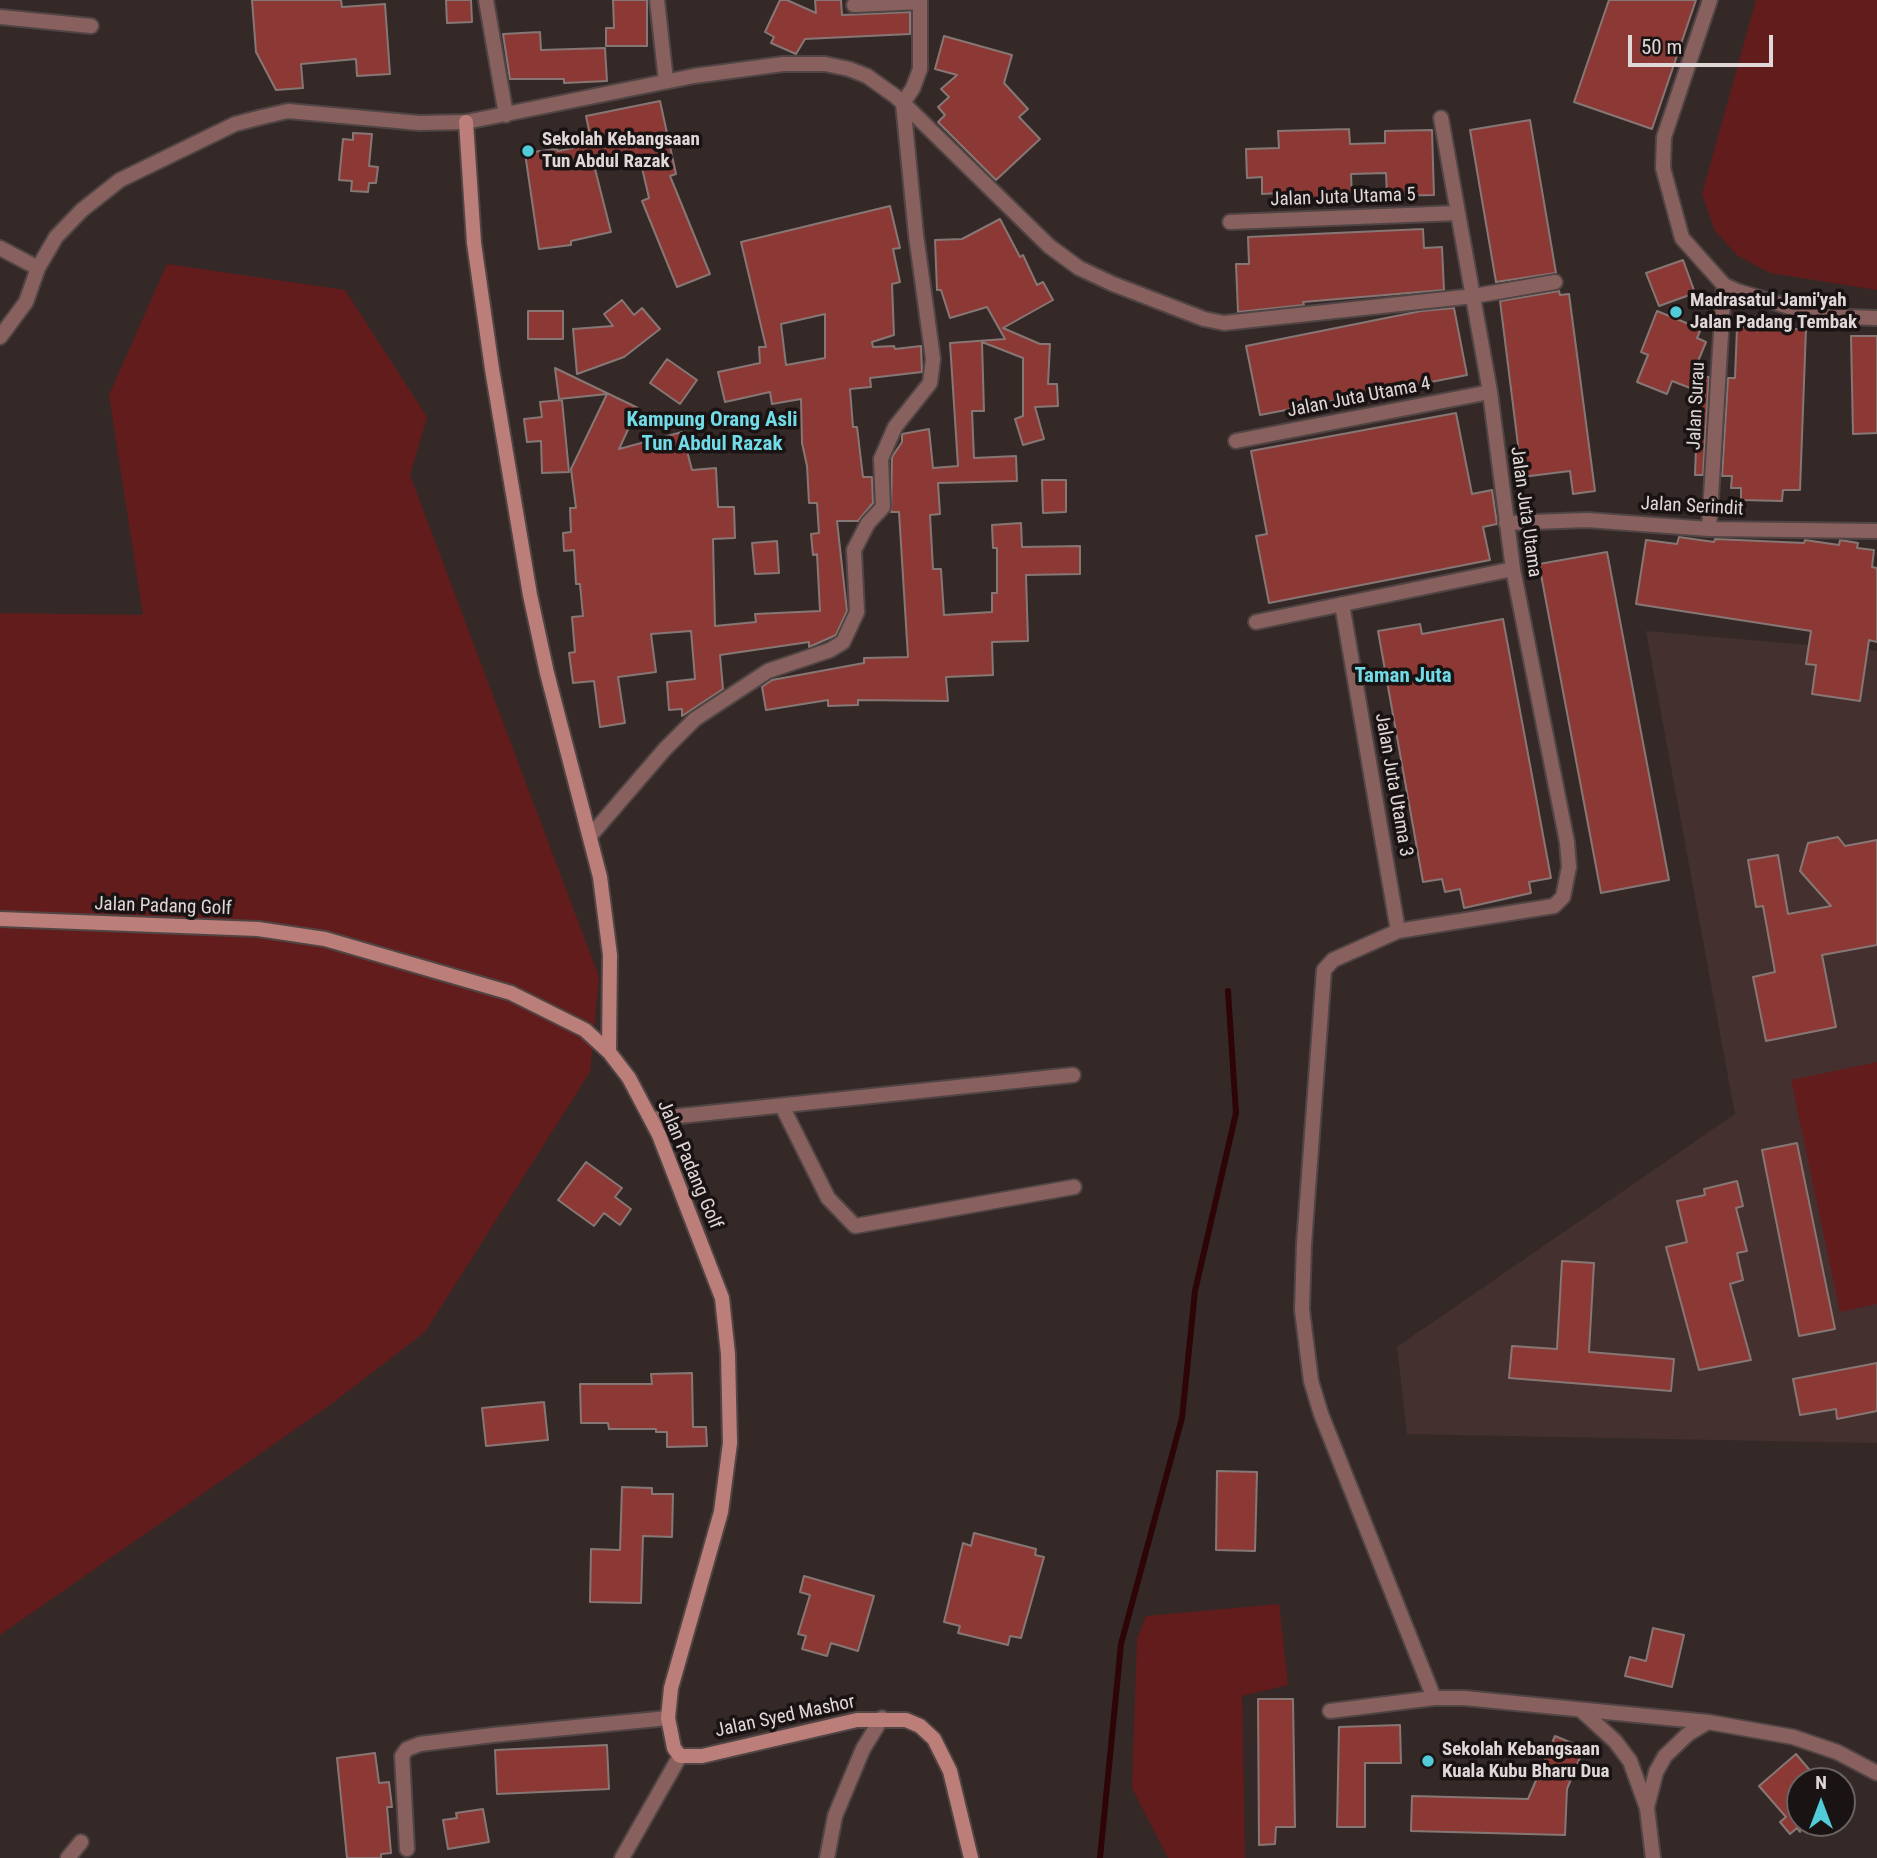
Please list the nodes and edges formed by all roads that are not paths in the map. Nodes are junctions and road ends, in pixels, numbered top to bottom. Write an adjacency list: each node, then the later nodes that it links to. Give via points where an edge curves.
1 (486, 0): 10 (street)
2 (657, 0): 8 (street)
3 (1710, 0): 18 (street, via 1664,137 1662,167 1682,238)
4 (920, 1): 5 (street); 9 (street, via 920,69)
5 (855, 5)
6 (0, 17): 7 (street)
7 (91, 26)
8 (666, 81): 9 (street, via 783,64 825,64 867,76); 10 (street)
9 (903, 103): 19 (street, via 1049,246 1079,268 1204,319 1224,323); 30 (street, via 933,359 930,383 895,427 881,459 883,507 868,523 855,550 857,612 843,642 768,671 695,719)
10 (506, 115): 12 (street)
11 (1441, 118): 13 (street, Jalan Juta Utama)
12 (466, 121): 16 (street, via 382,121 288,111 235,124 120,180 56,237); 30 (street, via 477,268 535,622)
13 (1458, 213): 14 (street, Jalan Juta Utama 5); 19 (street, Jalan Juta Utama)
14 (1230, 222)
15 (0, 248): 16 (street)
16 (38, 268): 21 (street, via 26,302)
17 (1555, 282): 19 (street)
18 (1724, 285): 20 (street, via 1818,316); 25 (street, Jalan Surau)
19 (1474, 296): 22 (street, Jalan Juta Utama)
20 (1877, 318)
21 (0, 337)
22 (1490, 392): 23 (street, Jalan Juta Utama 4); 24 (street, Jalan Juta Utama)
23 (1236, 441)
24 (1506, 523): 25 (street, Jalan Serindit, via 1587,520); 27 (street, Jalan Juta Utama)
25 (1709, 529): 26 (street, Jalan Serindit)
26 (1877, 531)
27 (1513, 569): 28 (street); 32 (street, Jalan Juta Utama, via 1567,842 1566,887 1554,906)
28 (1342, 604): 29 (street); 32 (street, Jalan Juta Utama 3)
29 (1256, 622)
30 (591, 835): 33 (street, via 610,954)
31 (0, 919): 33 (street, Jalan Padang Golf, via 258,929 325,940 511,993 585,1030)
32 (1398, 930): 38 (street, via 1333,960 1324,970 1302,1310 1311,1381 1321,1414)
33 (609, 1052): 36 (street, Jalan Padang Golf)
34 (1073, 1075): 35 (street)
35 (782, 1106): 36 (street); 37 (street, via 828,1198 855,1226)
36 (651, 1119): 42 (street, Jalan Padang Golf, via 722,1298 728,1354 730,1443 721,1512 671,1688)
37 (1074, 1187)
38 (1434, 1698): 39 (street); 40 (street, via 1497,1699)
39 (1330, 1710)
40 (1581, 1710): 43 (street); 46 (street, via 1630,1761)
41 (882, 1717): 44 (street, Jalan Syed Mashor, via 702,1756); 51 (street, via 835,1816); 52 (street, Jalan Syed Mashor, via 906,1720 934,1739 950,1771)
42 (668, 1718): 44 (street, Jalan Padang Golf); 48 (street, via 468,1738 407,1749 402,1756)
43 (1709, 1722): 45 (street, via 1793,1737 1838,1752); 46 (street, via 1665,1756)
44 (680, 1756): 50 (street)
45 (1877, 1773)
46 (1647, 1808): 53 (street)
47 (81, 1842): 49 (street)
48 (407, 1849)
49 (68, 1858)
50 (622, 1858)
51 (827, 1858)
52 (971, 1858)
53 (1653, 1858)

